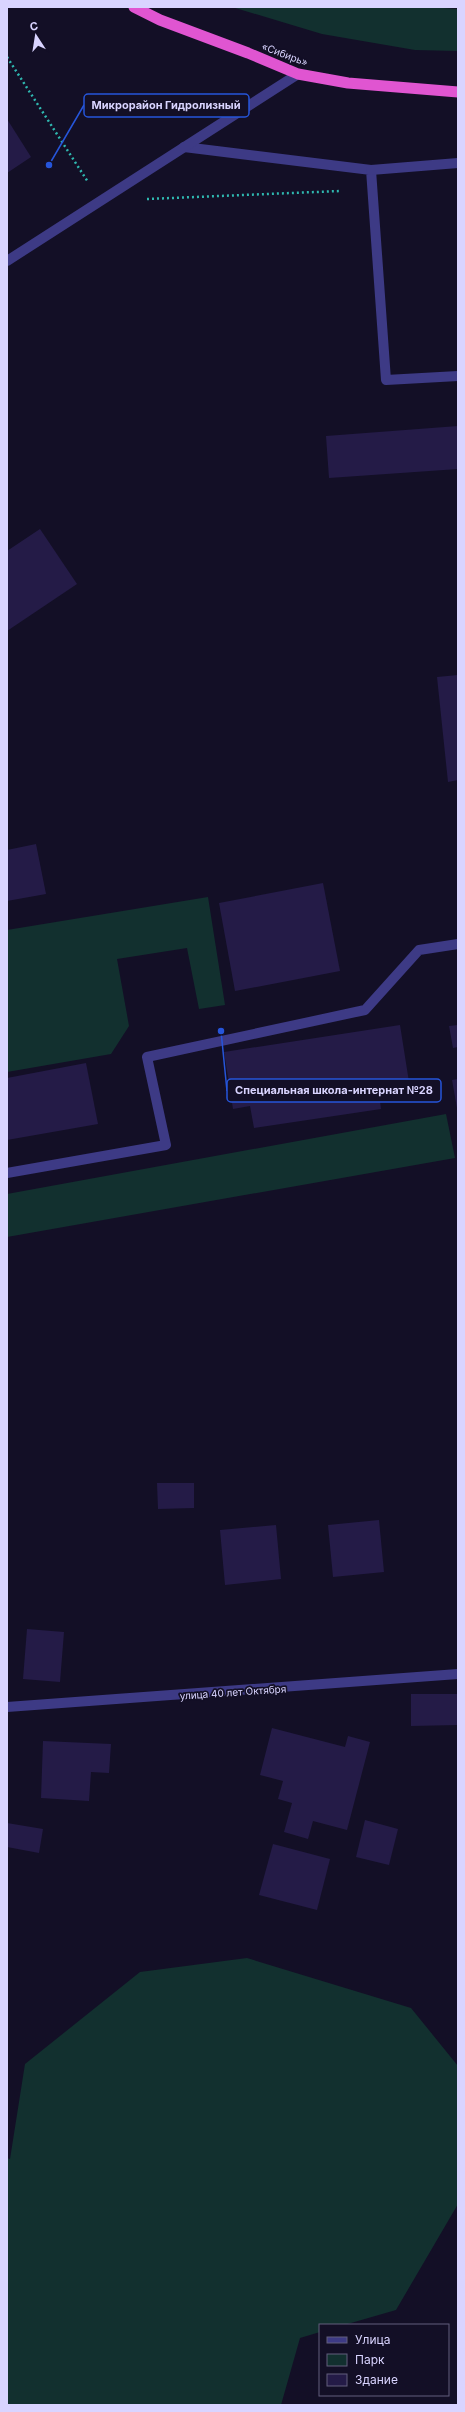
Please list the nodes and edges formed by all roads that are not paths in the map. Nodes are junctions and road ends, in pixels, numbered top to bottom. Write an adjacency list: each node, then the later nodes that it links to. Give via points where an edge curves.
1 (134, 7): 2 (highway, «Сибирь»)
2 (298, 74): 3 (highway, «Сибирь», via 348,83); 4 (street)
3 (458, 92)
4 (184, 147): 6 (street); 7 (street)
5 (458, 163): 6 (street)
6 (371, 170): 8 (street, via 386,380)
7 (7, 261)
8 (458, 376)
9 (458, 944): 10 (street, via 419,950 365,1010 147,1057 166,1145)
10 (7, 1173)
11 (458, 1674): 12 (street, улица 40 лет Октября)
12 (7, 1707)

